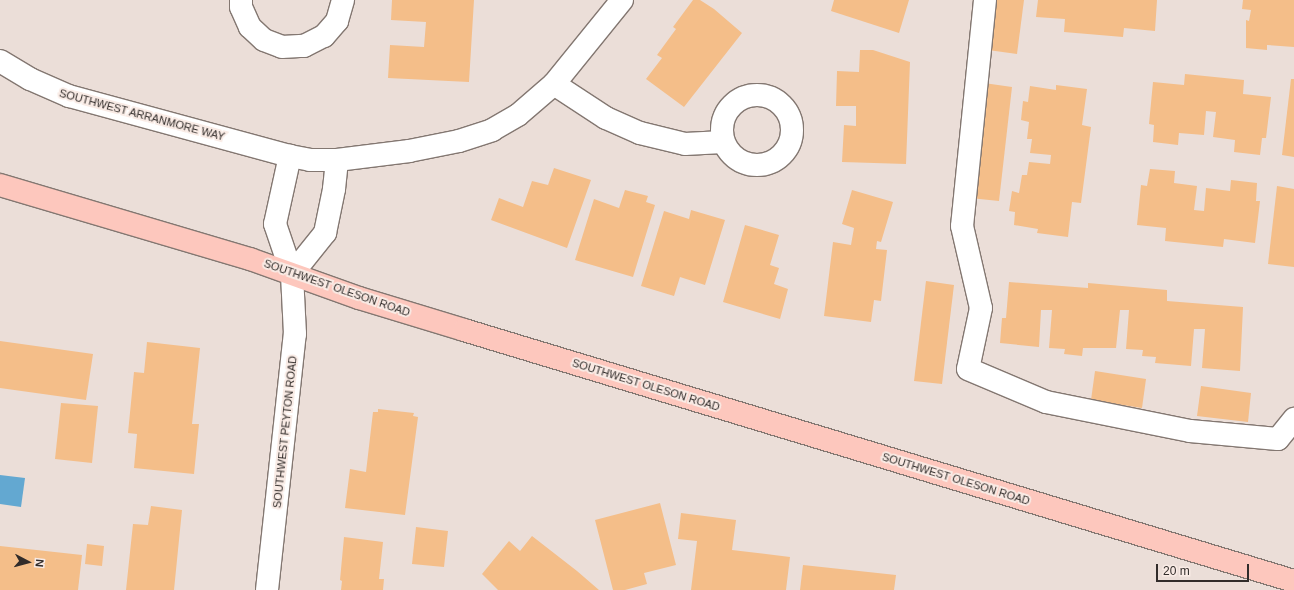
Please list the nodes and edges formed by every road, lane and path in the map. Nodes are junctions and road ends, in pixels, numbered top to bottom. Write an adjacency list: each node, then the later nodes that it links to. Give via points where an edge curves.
1 (241, 0): 2 (street, via 241,7 250,27 264,40 282,47 304,46 324,36 336,21)
2 (342, 0)
3 (622, 0): 6 (street, SOUTHWEST ARRANMORE WAY)
4 (985, 0): 12 (street, via 962,226 981,308 968,369 1046,402 1190,431 1278,439)
5 (0, 61): 8 (street, SOUTHWEST ARRANMORE WAY, via 30,79 69,96)
6 (554, 84): 7 (street, via 606,118 640,133 685,144); 9 (street, SOUTHWEST ARRANMORE WAY, via 518,115 492,130 459,141 409,151)
7 (723, 142)
8 (290, 156): 9 (street, SOUTHWEST ARRANMORE WAY, via 310,160); 11 (street, via 275,224)
9 (337, 160): 11 (street, via 325,232)
10 (0, 185): 11 (main road, SOUTHWEST OLESON ROAD)
11 (292, 274): 13 (main road, SOUTHWEST OLESON ROAD, via 464,330); 14 (street, SOUTHWEST PEYTON ROAD, via 295,334)
12 (1294, 420)
13 (1294, 581)
14 (267, 590)

